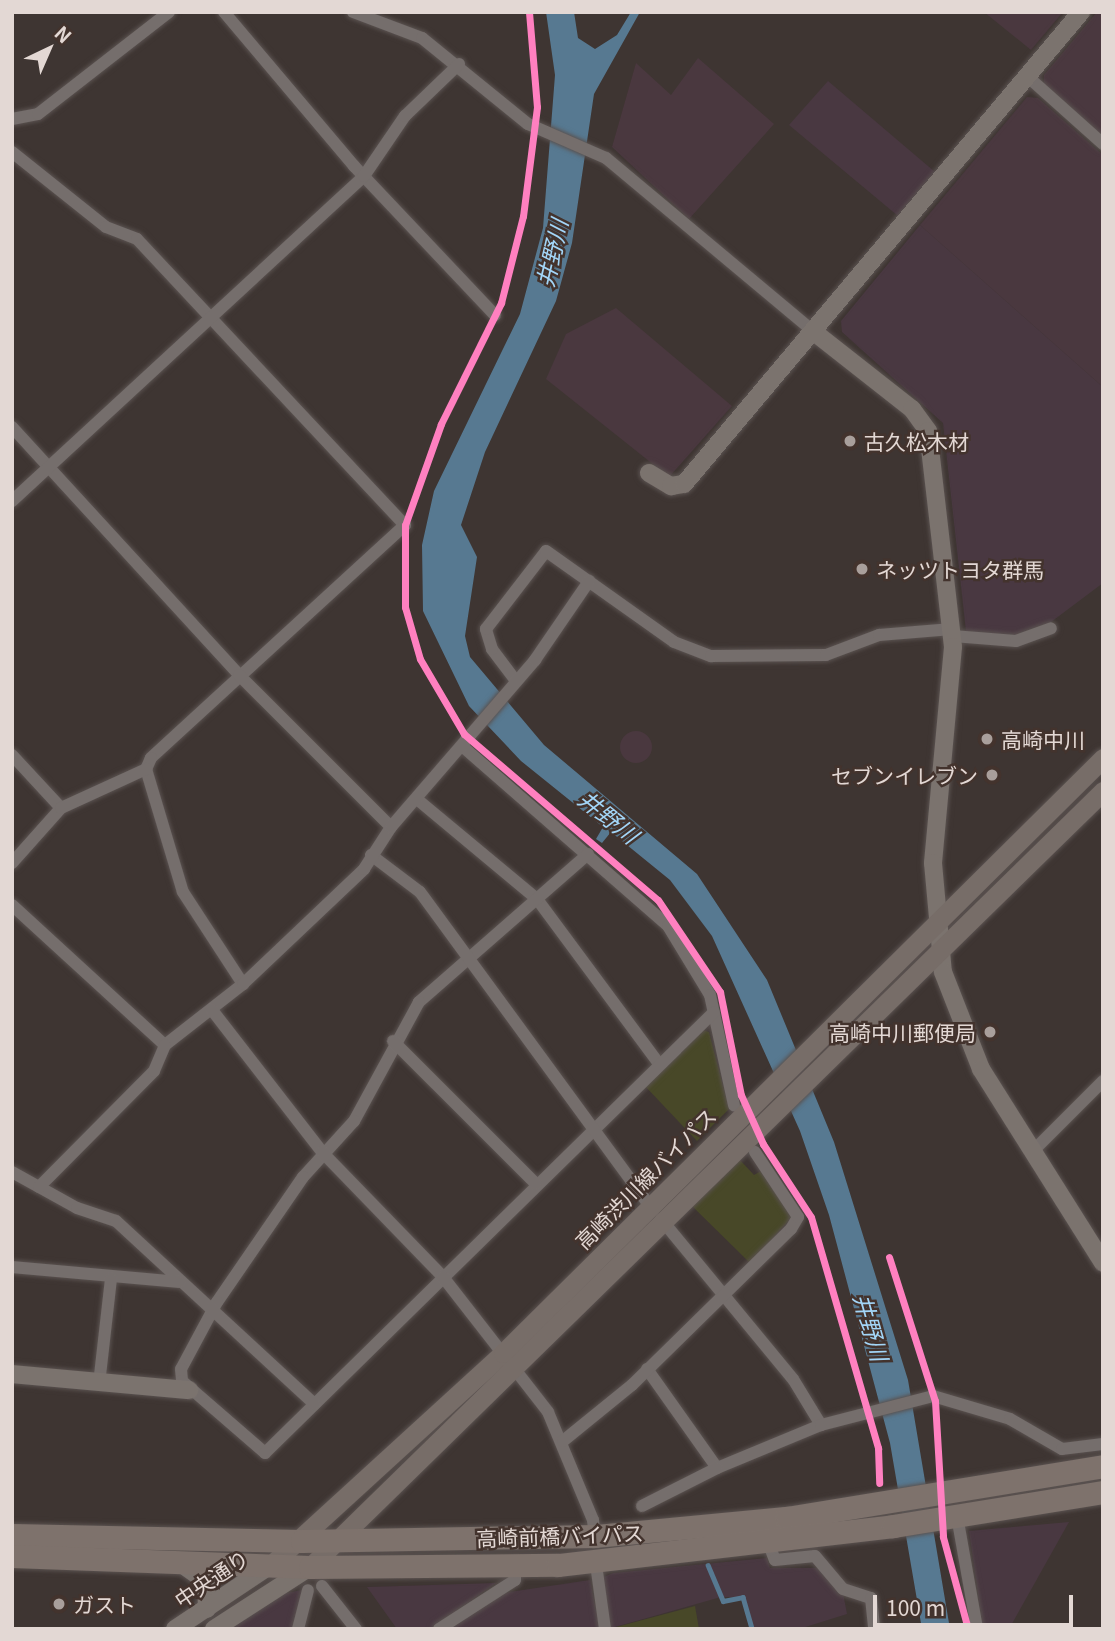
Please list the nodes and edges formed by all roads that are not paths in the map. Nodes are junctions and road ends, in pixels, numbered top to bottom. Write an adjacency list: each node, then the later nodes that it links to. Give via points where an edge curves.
1 (169, 12): 7 (street, via 37,114)
2 (224, 12): 10 (street)
3 (353, 12): 5 (street, via 422,38)
4 (1081, 12): 6 (street)
5 (459, 64): 10 (street, via 405,116); 13 (street, via 538,128 594,152)
6 (1027, 76): 8 (street); 13 (street)
7 (12, 119)
8 (1103, 144)
9 (12, 152): 12 (street, via 106,227 137,239)
10 (363, 176): 11 (street); 12 (street)
11 (495, 315)
12 (211, 317): 15 (street); 21 (street, via 405,525)
13 (814, 332): 16 (street, via 684,484 671,486); 20 (street, via 912,409 928,431)
14 (12, 427): 15 (street)
15 (49, 467): 17 (street); 21 (street)
16 (649, 473)
17 (12, 501)
18 (589, 581): 20 (street, via 674,642 711,656 826,655 879,635); 22 (street); 22 (street, via 546,551 486,629)
19 (1051, 628): 20 (street, via 1016,642)
20 (953, 632): 36 (street, via 950,731 933,863)
21 (239, 675): 26 (street); 30 (street)
22 (513, 685): 23 (street)
23 (462, 746): 28 (street); 31 (street)
24 (12, 755): 29 (street)
25 (1103, 758): 36 (main road, 高崎渋川線バイパス)
26 (146, 769): 29 (street); 39 (street, via 183,892)
27 (1103, 791): 37 (main road, 高崎渋川線バイパス)
28 (418, 800): 30 (street); 34 (street)
29 (61, 808): 33 (street)
30 (391, 827): 32 (street)
31 (588, 854): 34 (street); 41 (street, via 668,926 710,995)
32 (371, 855): 38 (street, via 420,892); 39 (street)
33 (12, 863)
34 (537, 899): 38 (street); 44 (street)
35 (12, 905): 43 (street)
36 (940, 924): 37 (street); 54 (main road, 高崎渋川線バイパス, via 813,1042)
37 (942, 948): 50 (street, via 946,982 971,1047); 54 (main road, 高崎渋川線バイパス, via 770,1113)
38 (469, 958): 42 (street, via 419,1002); 47 (street)
39 (243, 984): 40 (street)
40 (212, 1010): 43 (street); 48 (street)
41 (714, 1012): 44 (street); 46 (street)
42 (393, 1041): 48 (street, via 354,1121); 52 (street)
43 (165, 1045): 53 (street, via 154,1071)
44 (659, 1064): 47 (street)
45 (1103, 1081): 50 (street)
46 (733, 1105)
47 (593, 1130): 52 (street); 54 (street)
48 (322, 1152): 57 (street); 61 (street)
49 (755, 1152): 60 (street, via 799,1217)
50 (1033, 1152): 55 (street)
51 (12, 1172): 53 (street)
52 (536, 1184): 57 (street)
53 (39, 1187): 59 (street, via 116,1221)
54 (655, 1212): 60 (street); 62 (main road, 高崎渋川線バイパス); 64 (main road, 高崎渋川線バイパス)
55 (1103, 1263)
56 (12, 1267): 58 (street)
57 (443, 1277): 62 (street); 68 (street)
58 (111, 1279): 59 (street); 66 (street)
59 (179, 1282): 61 (street)
60 (724, 1295): 63 (street); 69 (street, via 793,1379)
61 (214, 1314): 67 (street, via 181,1369); 68 (street)
62 (503, 1353): 64 (street); 81 (main road, 高崎渋川線バイパス)
63 (647, 1369): 70 (street); 73 (street)
64 (516, 1370): 70 (street); 77 (main road, 高崎渋川線バイパス)
65 (12, 1374): 66 (street)
66 (99, 1384): 67 (street)
67 (189, 1390): 68 (street, via 265,1454)
68 (314, 1404)
69 (821, 1424): 71 (street, via 928,1397 1010,1419 1062,1449); 73 (street)
70 (563, 1441): 80 (street)
71 (1103, 1444)
72 (1103, 1466): 76 (highway, 高崎前橋バイパス)
73 (717, 1468): 75 (street)
74 (1103, 1492): 76 (highway, 高崎前橋バイパス)
75 (642, 1506)
76 (951, 1509): 78 (highway, 高崎前橋バイパス); 93 (street)
77 (371, 1510): 82 (main road, 高崎渋川線バイパス); 83 (main road, via 371,1524)
78 (891, 1515): 80 (highway, 高崎前橋バイパス); 84 (highway, 高崎前橋バイパス)
79 (12, 1535): 81 (highway, 高崎前橋バイパス)
80 (595, 1536): 83 (highway, 高崎前橋バイパス); 86 (street)
81 (302, 1541): 82 (highway, 高崎前橋バイパス); 88 (main road, 高崎渋川線バイパス)
82 (340, 1541): 83 (highway, 高崎前橋バイパス); 90 (main road, 高崎渋川線バイパス)
83 (386, 1541)
84 (768, 1542): 86 (highway, 高崎前橋バイパス); 100 (street, via 775,1560 815,1556 843,1589 871,1598)
85 (12, 1556): 87 (highway, 高崎前橋バイパス)
86 (595, 1561): 89 (highway, 高崎前橋バイパス); 99 (street)
87 (180, 1563): 88 (highway, 高崎前橋バイパス); 92 (street, via 206,1581)
88 (272, 1564): 90 (highway, 高崎前橋バイパス); 92 (street, 中央通り)
89 (516, 1567): 90 (highway, 高崎前橋バイパス); 98 (street, via 515,1580)
90 (316, 1576): 95 (street, 中央通り); 97 (street)
91 (308, 1590): 96 (street)
92 (206, 1609): 94 (street, 中央通り)
93 (977, 1628)
94 (175, 1629)
95 (214, 1629)
96 (299, 1629)
97 (356, 1629)
98 (439, 1629)
99 (605, 1629)
100 (874, 1629)

